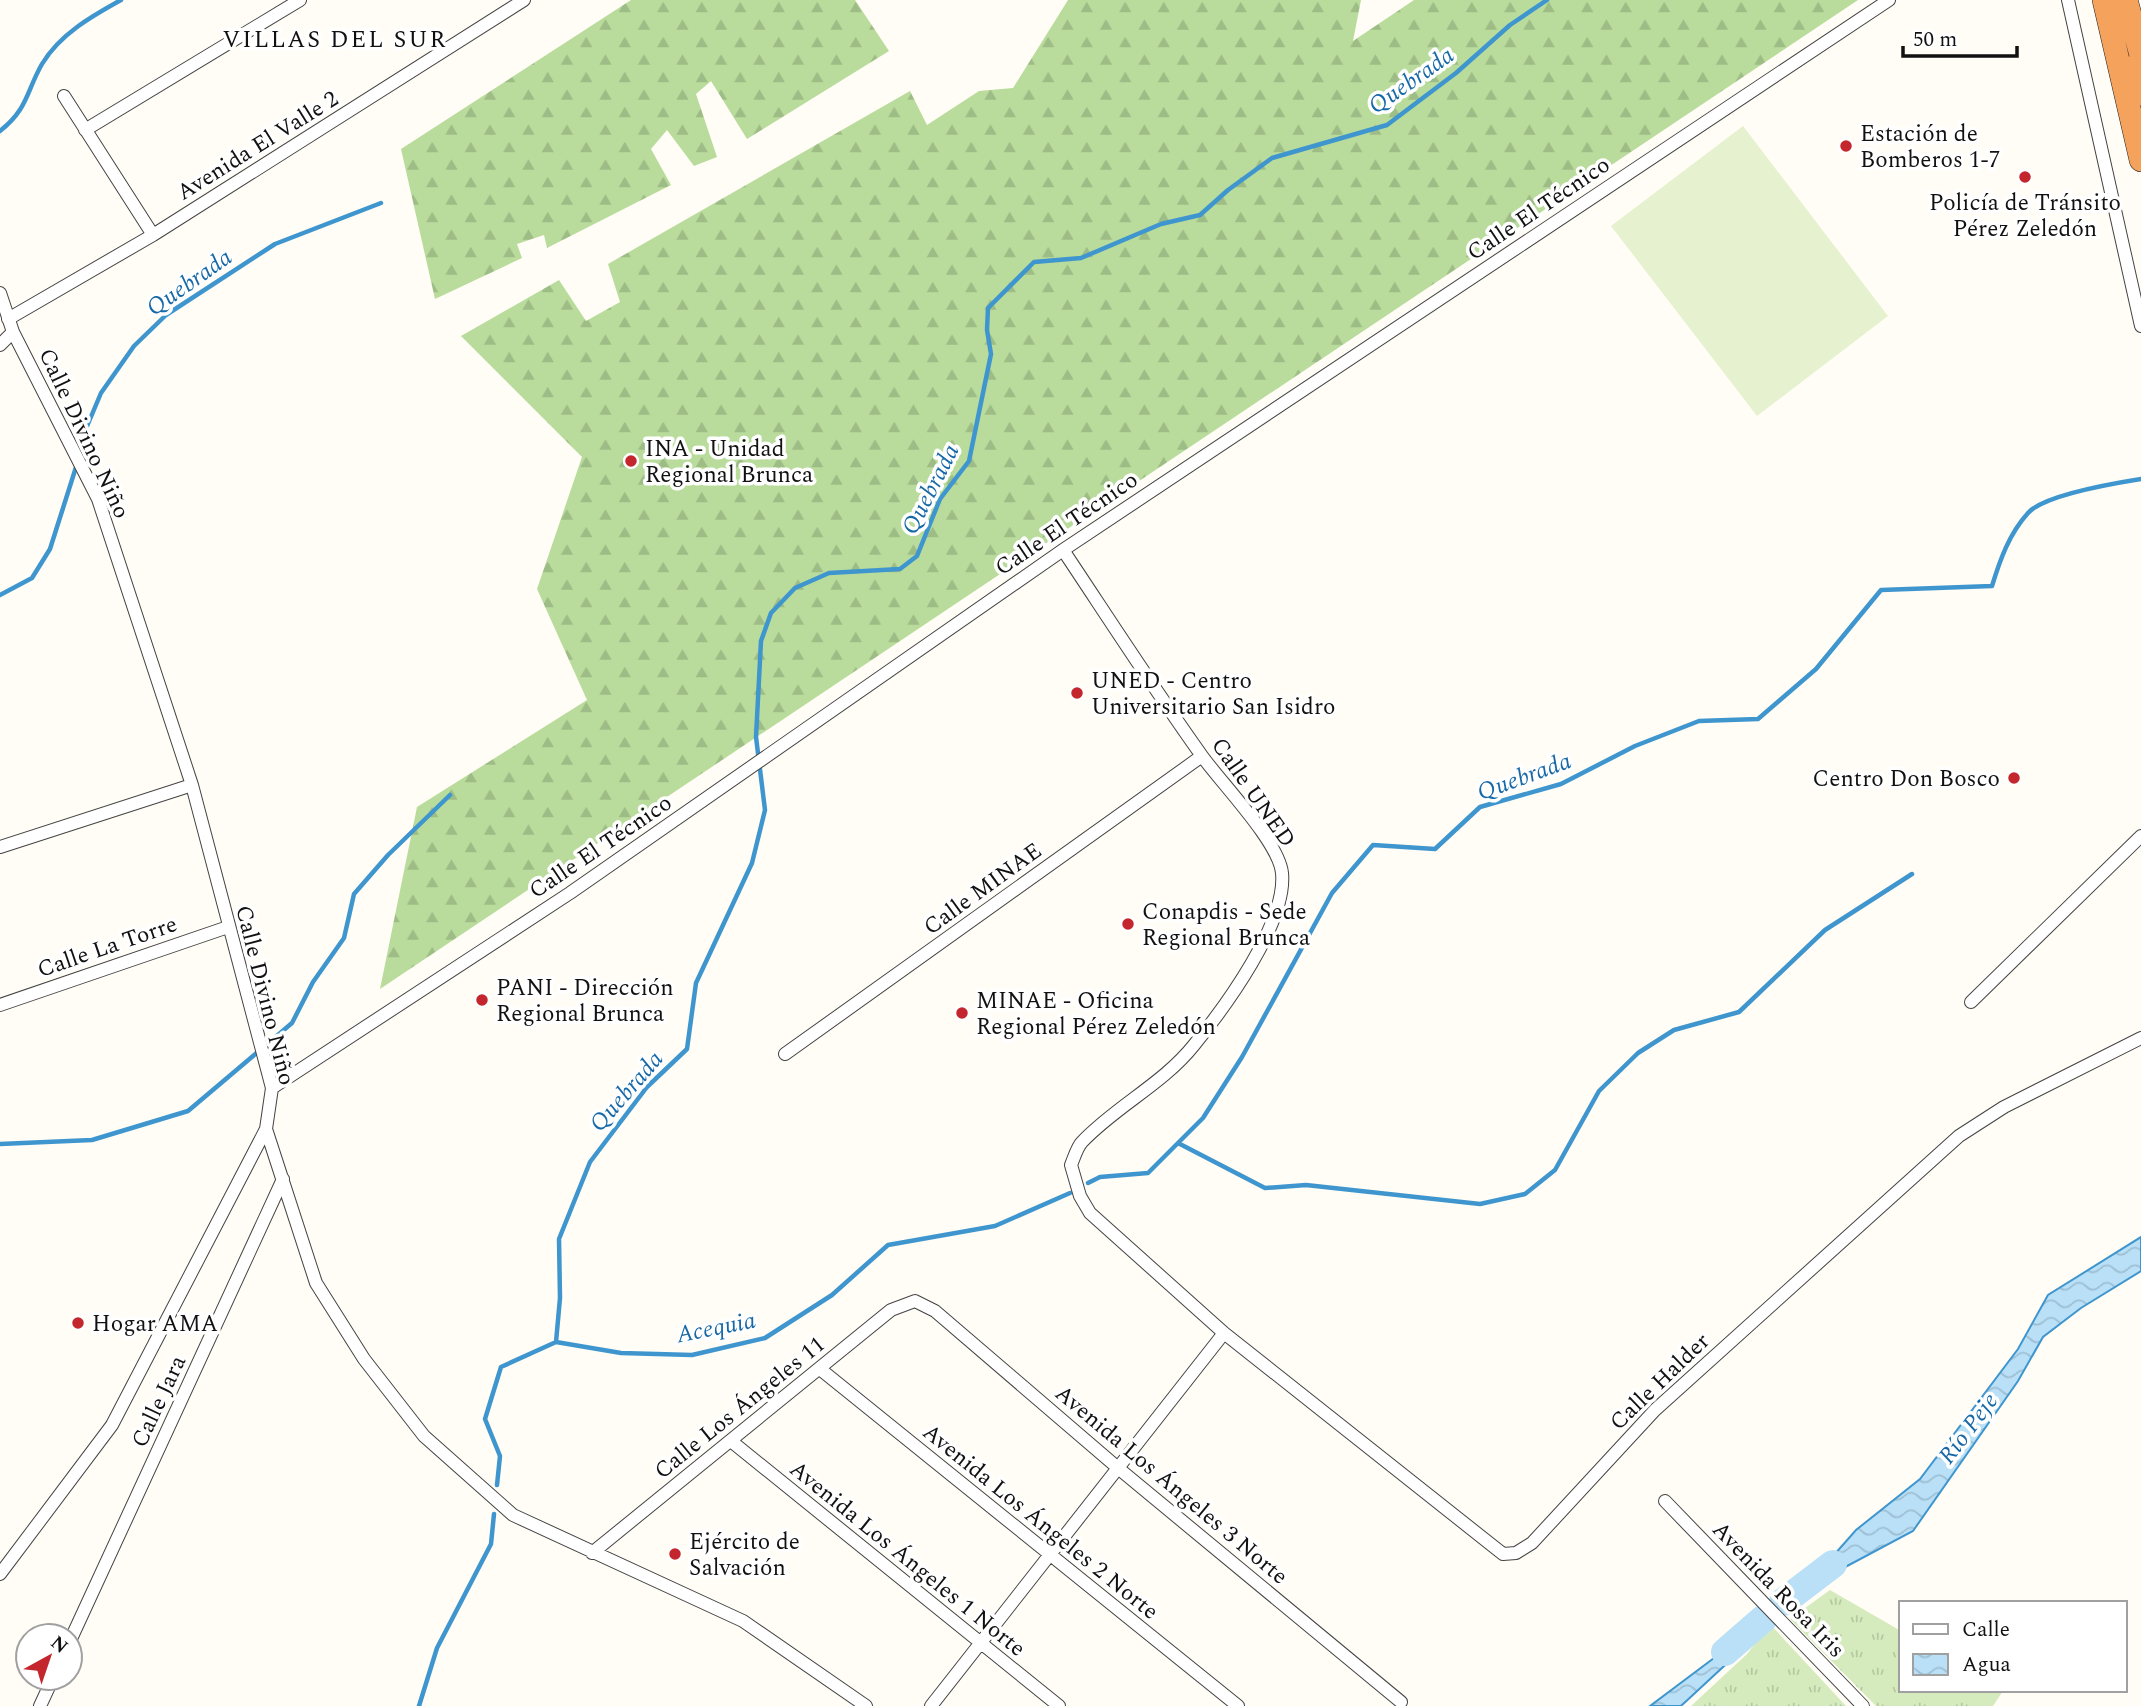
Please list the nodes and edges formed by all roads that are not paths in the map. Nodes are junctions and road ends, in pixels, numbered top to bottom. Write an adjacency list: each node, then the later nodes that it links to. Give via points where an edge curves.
1 (300, 0): 10 (street)
2 (524, 0): 13 (street, Avenida El Valle 2)
3 (1889, 0): 19 (street, Calle El Técnico)
4 (2068, 0): 16 (street)
5 (2104, 0): 11 (highway)
6 (2109, 0): 8 (highway, via 2127,52)
7 (2126, 0): 8 (highway)
8 (2141, 58): 11 (highway, via 2131,71)
9 (64, 96): 10 (street)
10 (85, 130): 13 (street)
11 (2135, 136): 12 (highway)
12 (2141, 160)
13 (153, 235): 15 (street, Avenida El Valle 2)
14 (0, 293): 15 (street, Calle Divino Niño)
15 (8, 319): 17 (street, Calle Divino Niño)
16 (2141, 326)
17 (13, 332): 18 (street); 21 (street, Calle Divino Niño, via 98,499)
18 (0, 345)
19 (1063, 550): 20 (street, Calle UNED); 29 (street, Calle El Técnico, via 570,893)
20 (1202, 756): 28 (street, Calle MINAE); 33 (street, Calle UNED, via 1272,846 1282,871 1279,903 1241,980 1199,1039 1161,1078 1080,1143 1071,1165 1090,1213)
21 (192, 785): 23 (street); 24 (street, Calle Divino Niño)
22 (2141, 836): 25 (street)
23 (0, 847)
24 (228, 928): 26 (street, Calle La Torre); 29 (street, Calle Divino Niño)
25 (1971, 1003)
26 (0, 1005)
27 (2141, 1038): 33 (street, Calle Halder, via 2004,1107 1944,1149 1655,1410 1532,1543 1516,1553 1503,1554)
28 (785, 1054)
29 (272, 1088): 30 (street, Calle Divino Niño)
30 (266, 1129): 31 (street, Calle Divino Niño); 40 (street, via 111,1425)
31 (284, 1179): 38 (street, Calle Divino Niño, via 316,1283 364,1359 424,1436 513,1515); 41 (street, Calle Jara)
32 (915, 1301): 34 (street, Calle Los Ángeles 11, via 891,1310); 36 (street, Avenida Los Ángeles 3 Norte, via 935,1311)
33 (1224, 1333): 36 (street)
34 (820, 1369): 35 (street, Calle Los Ángeles 11); 39 (street, Avenida Los Ángeles 2 Norte)
35 (731, 1441): 38 (street, Calle Los Ángeles 11); 42 (street, Avenida Los Ángeles 1 Norte)
36 (1118, 1468): 39 (street); 43 (street, Avenida Los Ángeles 3 Norte)
37 (1664, 1501): 48 (street, Avenida Rosa Iris)
38 (592, 1553): 44 (street, Calle Divino Niño, via 743,1621)
39 (1049, 1555): 42 (street); 47 (street, Avenida Los Ángeles 2 Norte)
40 (0, 1574)
41 (79, 1622)
42 (980, 1643): 45 (street); 46 (street, Avenida Los Ángeles 1 Norte)
43 (1401, 1702)
44 (866, 1706)
45 (931, 1706)
46 (1059, 1706)
47 (1238, 1706)
48 (1863, 1706)

